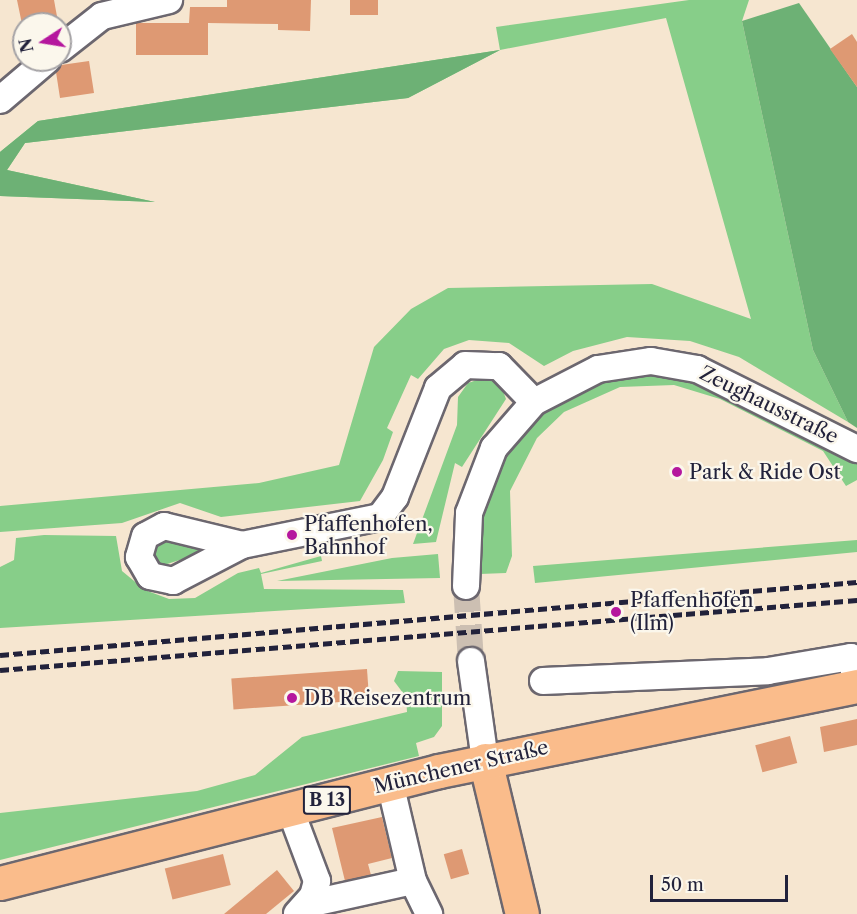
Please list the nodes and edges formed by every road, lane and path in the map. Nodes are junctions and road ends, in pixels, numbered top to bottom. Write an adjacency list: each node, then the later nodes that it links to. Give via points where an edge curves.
1 (169, 0): 2 (street)
2 (90, 11): 3 (street)
3 (72, 34)
4 (33, 72): 5 (street)
5 (0, 100)
6 (534, 402): 7 (street, Zeughausstraße, via 607,366 673,363 735,383); 8 (street, via 499,366 461,367 434,396 384,514 368,523); 9 (street, Zeughausstraße, via 504,433 478,479 467,525)
7 (857, 449)
8 (242, 544)
9 (466, 586)
10 (471, 661): 13 (street)
11 (543, 681): 12 (street, via 768,671 851,657)
12 (857, 686): 13 (main road, Münchener Straße / B 13)
13 (485, 760): 14 (main road, Münchener Straße / B 13); 20 (main road)
14 (390, 783): 15 (main road, Münchener Straße / B 13); 16 (street)
15 (290, 809): 17 (main road, Münchener Straße / B 13); 18 (street, via 316,874)
16 (413, 880): 18 (street); 19 (street)
17 (0, 883)
18 (303, 909)
19 (429, 914)
20 (522, 914)

